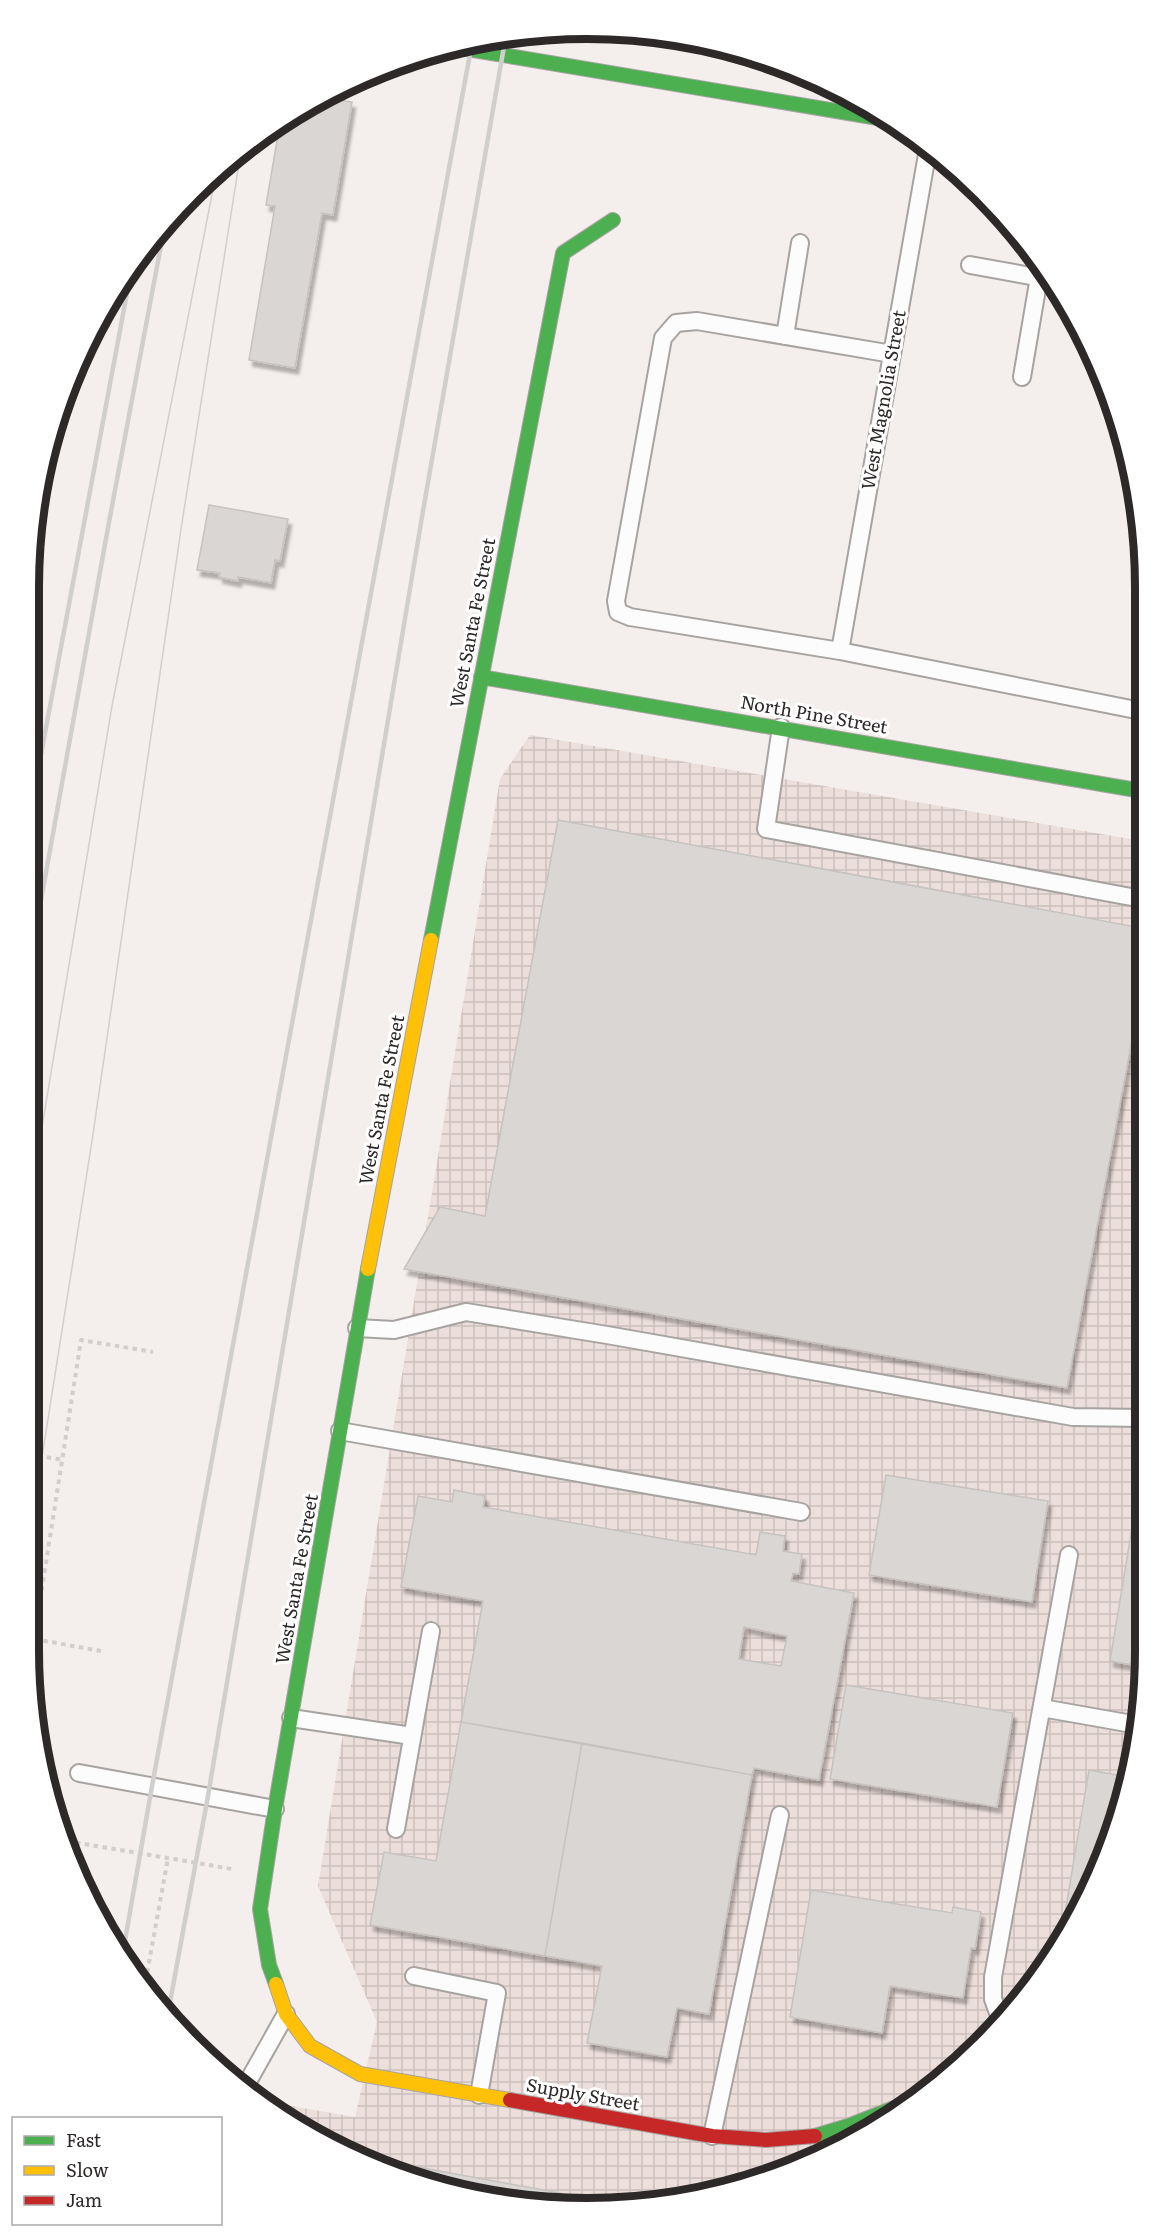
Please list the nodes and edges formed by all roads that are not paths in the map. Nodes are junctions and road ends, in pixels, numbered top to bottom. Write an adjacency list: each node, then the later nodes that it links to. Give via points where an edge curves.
1 (477, 51): 2 (street)
2 (868, 116)
3 (927, 157): 10 (lane, West Magnolia Street)
4 (613, 220): 13 (street, West Santa Fe Street, via 563,253)
5 (800, 243): 9 (lane)
6 (970, 265): 7 (lane)
7 (1039, 278)
8 (1044, 285): 11 (lane)
9 (785, 336): 10 (lane); 12 (lane, via 697,321 676,323 663,338 616,602 618,612 630,617)
10 (892, 354): 12 (lane, West Magnolia Street)
11 (1022, 376)
12 (840, 651): 14 (lane)
13 (480, 677): 15 (street, North Pine Street); 18 (street, West Santa Fe Street)
14 (1135, 710)
15 (781, 727): 16 (street, North Pine Street); 17 (lane, via 766,829)
16 (1135, 790)
17 (1135, 898)
18 (357, 1328): 19 (lane, via 394,1330 466,1312 1073,1417); 20 (street, West Santa Fe Street)
19 (1135, 1418)
20 (340, 1431): 21 (lane); 25 (street, West Santa Fe Street)
21 (801, 1512)
22 (1069, 1556): 24 (lane)
23 (430, 1631): 27 (lane)
24 (1042, 1708): 26 (lane); 33 (lane, via 993,1977)
25 (291, 1718): 27 (lane); 29 (street, West Santa Fe Street)
26 (1130, 1724)
27 (412, 1736): 31 (lane)
28 (79, 1773): 29 (lane)
29 (275, 1809): 34 (street, West Santa Fe Street, via 260,1909 269,1965)
30 (780, 1815): 38 (lane)
31 (396, 1829)
32 (414, 1976): 36 (lane, via 497,1993)
33 (998, 2012)
34 (286, 2014): 35 (lane); 36 (street, Supply Street, via 310,2046 360,2074)
35 (248, 2081)
36 (479, 2095): 38 (street, Supply Street)
37 (880, 2113): 38 (street, Supply Street, via 819,2135 749,2140)
38 (712, 2136)

